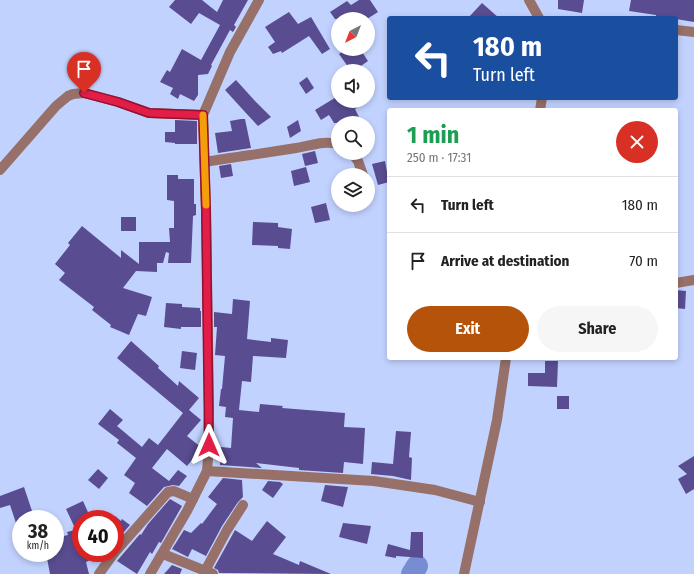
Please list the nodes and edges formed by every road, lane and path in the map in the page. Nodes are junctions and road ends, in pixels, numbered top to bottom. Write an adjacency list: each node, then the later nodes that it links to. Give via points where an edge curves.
1 (259, 0): 6 (street, via 230,52)
2 (529, 0): 3 (street)
3 (538, 16)
4 (678, 30): 5 (street)
5 (694, 32)
6 (203, 115): 8 (street); 9 (street, via 149,113 98,96 73,94 56,106)
7 (331, 142): 8 (street)
8 (205, 162): 13 (street, via 209,407)
9 (0, 170)
10 (694, 280): 11 (street)
11 (678, 283)
12 (506, 360): 15 (street, via 498,420)
13 (206, 471): 14 (street); 15 (street, via 374,481 434,490)
14 (193, 499): 17 (street, via 174,491 168,492); 18 (street)
15 (480, 502): 23 (street)
16 (243, 505): 20 (street, via 228,530)
17 (124, 541)
18 (162, 554): 20 (street); 22 (street)
19 (107, 562): 21 (street)
20 (209, 572)
21 (99, 574)
22 (150, 574)
23 (464, 574)

